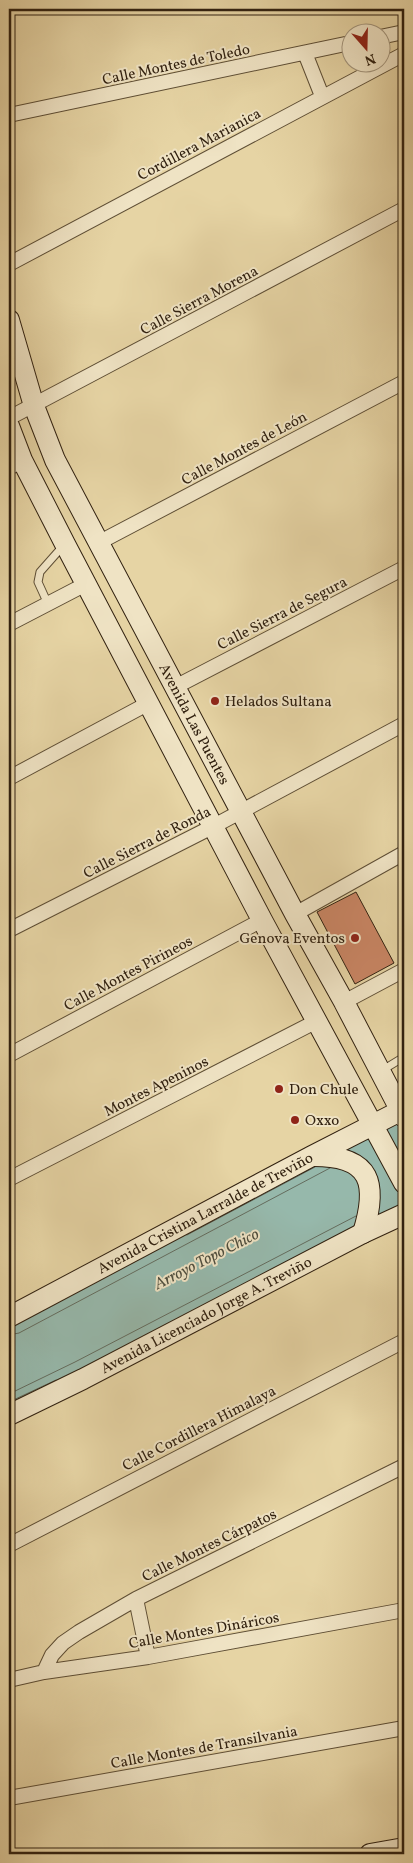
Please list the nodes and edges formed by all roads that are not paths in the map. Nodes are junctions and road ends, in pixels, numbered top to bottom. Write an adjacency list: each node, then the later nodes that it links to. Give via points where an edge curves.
1 (404, 32): 2 (street)
2 (390, 35)
3 (340, 46): 4 (street, Calle Montes de Toledo)
4 (305, 53): 6 (street); 7 (street, Calle Montes de Toledo)
5 (404, 54): 6 (street, Cordillera Marianica)
6 (322, 96): 9 (street, Cordillera Marianica)
7 (9, 115)
8 (404, 209): 12 (street, Calle Sierra Morena)
9 (9, 264)
10 (9, 320): 12 (street, Avenida Las Puentes)
11 (404, 382): 16 (street, Calle Montes de León)
12 (34, 406): 13 (street, Calle Sierra Morena); 16 (street, Avenida Las Puentes, via 55,460)
13 (9, 418)
14 (9, 426): 15 (street, Avenida Las Puentes)
15 (15, 464): 17 (street, Avenida Las Puentes)
16 (98, 543): 22 (street, Avenida Las Puentes)
17 (65, 544): 19 (street, Avenida Las Puentes); 20 (lane, via 40,572 38,582)
18 (404, 568): 22 (street, Calle Sierra de Segura)
19 (86, 584): 20 (street); 23 (street, Avenida Las Puentes)
20 (48, 604): 21 (street)
21 (9, 624)
22 (175, 688): 26 (street, Avenida Las Puentes)
23 (149, 703): 25 (street); 27 (street, Avenida Las Puentes)
24 (404, 724): 26 (street, Calle Sierra de Ronda)
25 (9, 778)
26 (241, 811): 27 (street, Calle Sierra de Ronda); 29 (street, Avenida Las Puentes)
27 (214, 826): 30 (street, Avenida Las Puentes); 31 (street, Calle Sierra de Ronda)
28 (404, 853): 29 (street)
29 (295, 914): 33 (street, Avenida Las Puentes)
30 (262, 920): 34 (street, Avenida Las Puentes); 35 (street, Calle Montes Pirineos)
31 (9, 930)
32 (404, 970): 33 (street)
33 (344, 1002): 37 (street, Avenida Las Puentes)
34 (316, 1021): 39 (street, Avenida Las Puentes); 41 (street, Montes Apeninos)
35 (9, 1055)
36 (404, 1057): 37 (lane)
37 (380, 1072): 38 (street, Avenida Las Puentes)
38 (403, 1113): 39 (street, Avenida Cristina Larralde de Treviño)
39 (375, 1129): 40 (street, Avenida Cristina Larralde de Treviño); 42 (street, Avenida Las Puentes)
40 (312, 1156): 44 (street, via 334,1156 353,1164 366,1176 370,1186 370,1206); 45 (street, Avenida Cristina Larralde de Treviño)
41 (9, 1179)
42 (404, 1182)
43 (404, 1214): 44 (street, Avenida Licenciado Jorge A. Treviño)
44 (363, 1234): 49 (street, Avenida Licenciado Jorge A. Treviño)
45 (100, 1268): 46 (street, via 79,1272); 47 (street, Avenida Cristina Larralde de Treviño)
46 (9, 1306)
47 (9, 1318)
48 (404, 1341): 53 (street, Calle Cordillera Himalaya)
49 (83, 1379): 50 (street, Avenida Licenciado Jorge A. Treviño); 51 (street)
50 (9, 1415)
51 (9, 1422)
52 (404, 1466): 54 (street, Calle Montes Cárpatos)
53 (9, 1545)
54 (136, 1599): 56 (street); 57 (street, Calle Montes Cárpatos, via 63,1643 52,1655)
55 (404, 1610): 56 (street, Calle Montes Dináricos)
56 (148, 1657): 57 (street, Calle Montes Dináricos)
57 (44, 1672): 58 (street, Calle Montes Dináricos)
58 (9, 1680)
59 (404, 1728): 60 (street, Calle Montes de Transilvania)
60 (9, 1798)
61 (404, 1848): 62 (street)
62 (370, 1854)

